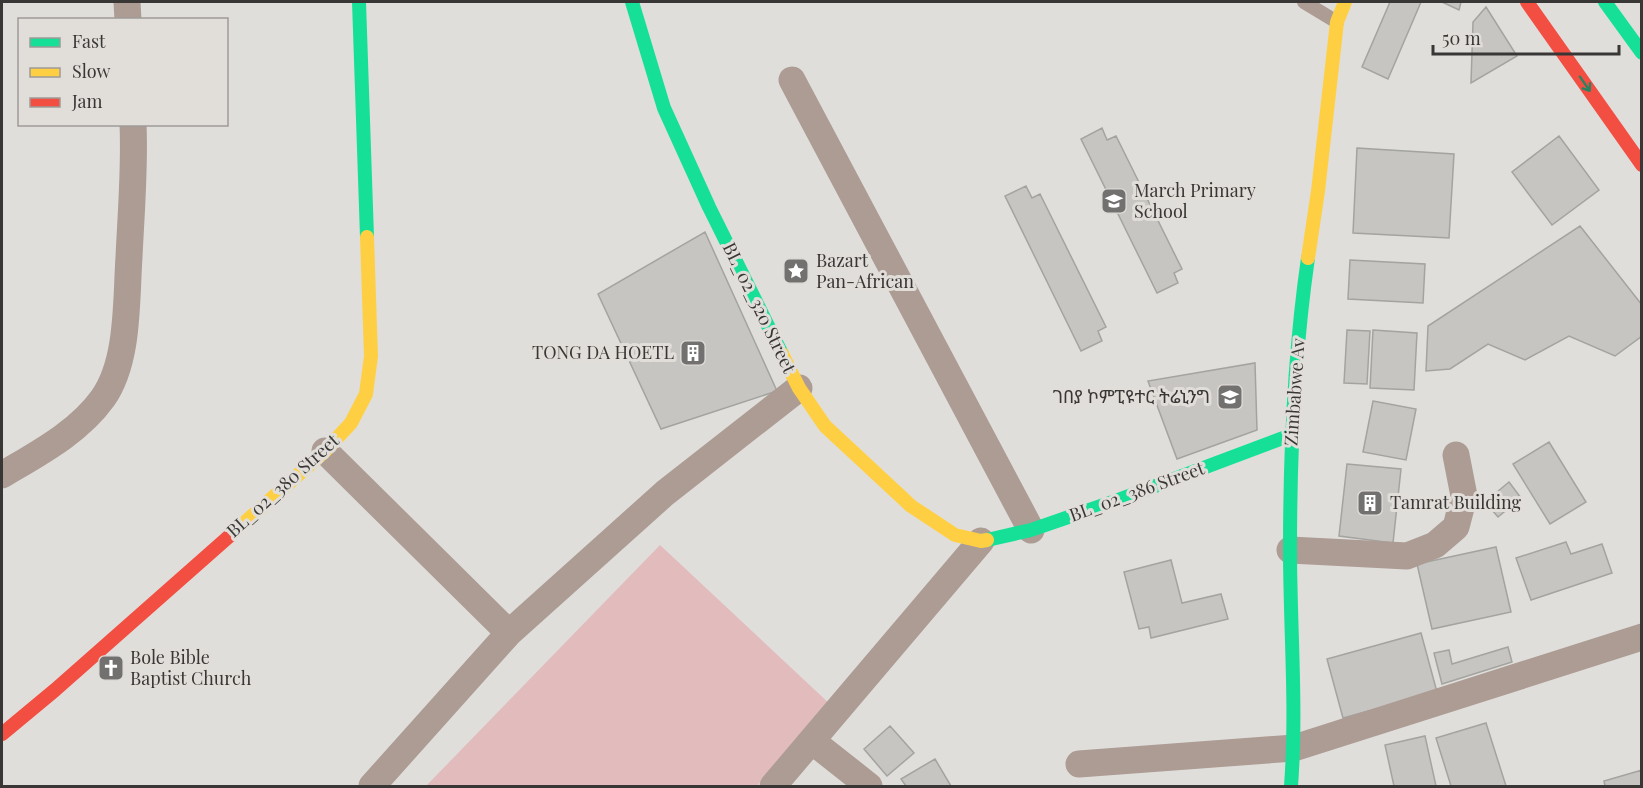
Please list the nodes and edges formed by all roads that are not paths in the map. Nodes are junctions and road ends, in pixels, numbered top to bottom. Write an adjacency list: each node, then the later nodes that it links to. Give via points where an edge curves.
1 (127, 2): 8 (street)
2 (359, 2): 16 (street, BL_02_380 Street, via 371,356 366,394 351,423)
3 (632, 2): 14 (street, BL_02_320 Street, via 664,108)
4 (1304, 2): 9 (lane)
5 (1345, 2): 9 (street, Zimbabwe Av)
6 (1527, 2): 13 (street, one-way to 13)
7 (1605, 2): 10 (street)
8 (128, 18)
9 (1337, 22): 15 (street, Zimbabwe Av, via 1301,307)
10 (1641, 53)
11 (792, 80): 19 (street)
12 (133, 126): 18 (street, via 123,338 115,374 103,398 84,419 54,444)
13 (1641, 165)
14 (799, 388): 20 (street, BL_02_320 Street, via 825,426 911,506 956,535); 22 (street, via 665,493)
15 (1291, 435): 19 (street, BL_02_386 Street); 21 (street, Zimbabwe Av)
16 (325, 451): 22 (street); 24 (street, BL_02_380 Street)
17 (1456, 455): 21 (street, via 1464,496 1456,527 1435,545 1407,556)
18 (2, 475)
19 (1031, 530): 20 (street, BL_02_386 Street)
20 (981, 541): 25 (street)
21 (1290, 550): 26 (street, Zimbabwe Av)
22 (509, 633): 28 (street)
23 (1641, 637): 26 (street)
24 (2, 734)
25 (812, 741): 29 (street); 30 (street)
26 (1294, 748): 27 (street); 31 (street, Zimbabwe Av)
27 (1079, 764)
28 (372, 786)
29 (773, 786)
30 (869, 786)
31 (1291, 786)

